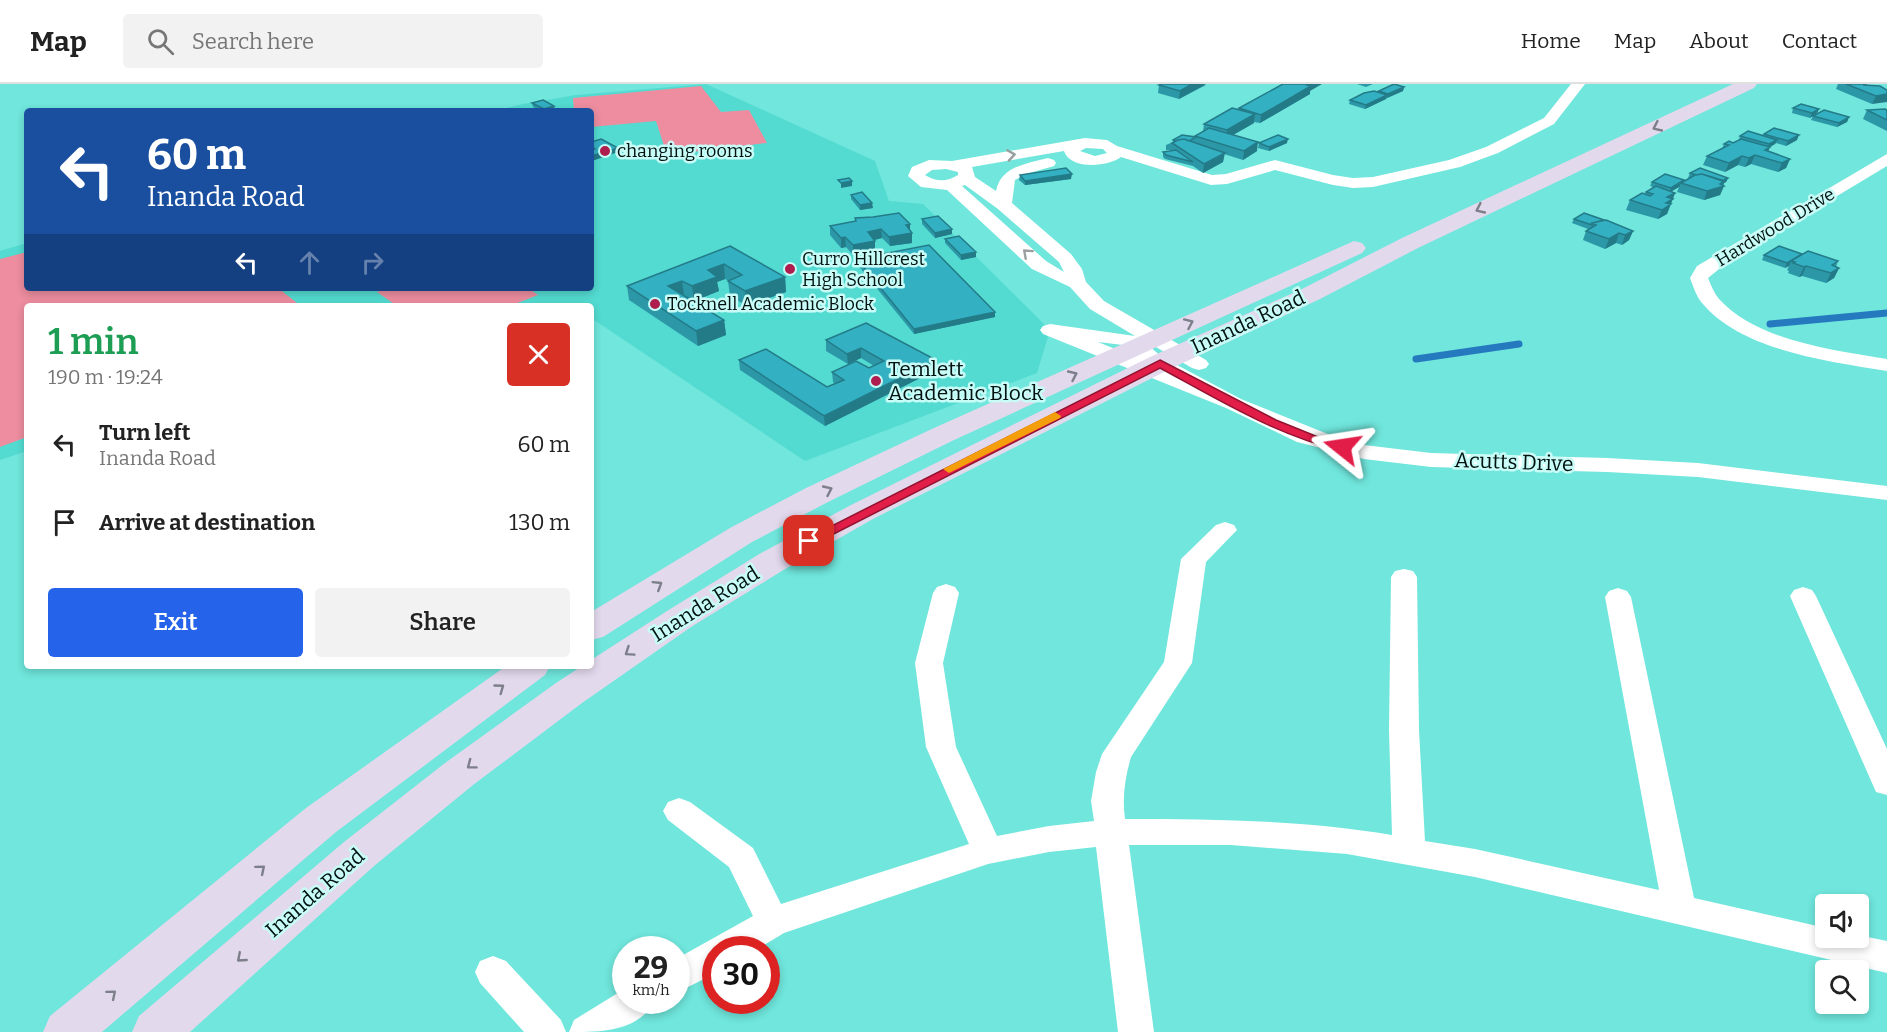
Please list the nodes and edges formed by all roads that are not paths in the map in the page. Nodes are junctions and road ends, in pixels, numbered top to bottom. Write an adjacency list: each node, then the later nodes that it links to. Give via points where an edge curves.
1 (1578, 84): 4 (street, via 1549,121 1492,150 1454,164 1373,182 1353,183 1275,165 1256,181 1212,189 1194,186 1113,154 1097,160)
2 (1713, 84): 11 (main road, Inanda Road, one-way to 2)
3 (1748, 84): 11 (main road, Inanda Road, one-way to 11, via 1410,243 1311,294)
4 (1077, 150): 6 (street); 7 (street, one-way to 4)
5 (1887, 159): 12 (street, Hardwood Drive, via 1724,257 1704,270 1699,279 1705,298 1721,313 1760,334 1832,356)
6 (1054, 161): 8 (street); 9 (street, via 1007,178 1003,183)
7 (954, 165): 8 (street, via 965,169); 8 (street, via 929,165 915,173 915,177 924,182)
8 (961, 180): 9 (street); 10 (street, one-way to 8, via 1040,265)
9 (1004, 205): 10 (street, via 1065,258)
10 (1077, 283): 13 (street, via 1097,305)
11 (1147, 355): 13 (street, Acutts Drive, via 1271,423); 13 (street, Acutts Drive, via 1129,340 1050,330); 20 (main road, Inanda Road, one-way to 11, via 741,535 817,495); 34 (main road, Inanda Road, one-way to 34, via 773,561 569,693 359,854)
12 (1887, 365)
13 (1342, 447): 14 (street, Acutts Drive, via 1430,460 1671,468)
14 (1887, 493)
15 (1225, 530): 24 (street, via 1194,559 1178,663 1114,762 1107,801)
16 (1404, 577): 26 (street)
17 (946, 593): 25 (street, via 929,663 940,747)
18 (1803, 596): 22 (street)
19 (1618, 597): 27 (street)
20 (594, 626)
21 (528, 669): 33 (main road, one-way to 21, via 321,820)
22 (1887, 783)
23 (679, 811): 28 (street, via 741,858)
24 (1111, 831): 25 (street); 26 (street, via 1267,834); 37 (street)
25 (988, 851): 28 (street)
26 (1409, 851): 27 (street)
27 (1679, 909): 30 (street)
28 (773, 922): 29 (street)
29 (748, 936)
30 (1887, 957)
31 (493, 972): 35 (street)
32 (616, 1014): 36 (street)
33 (67, 1032)
34 (156, 1032)
35 (548, 1032)
36 (587, 1032)
37 (1136, 1032)

